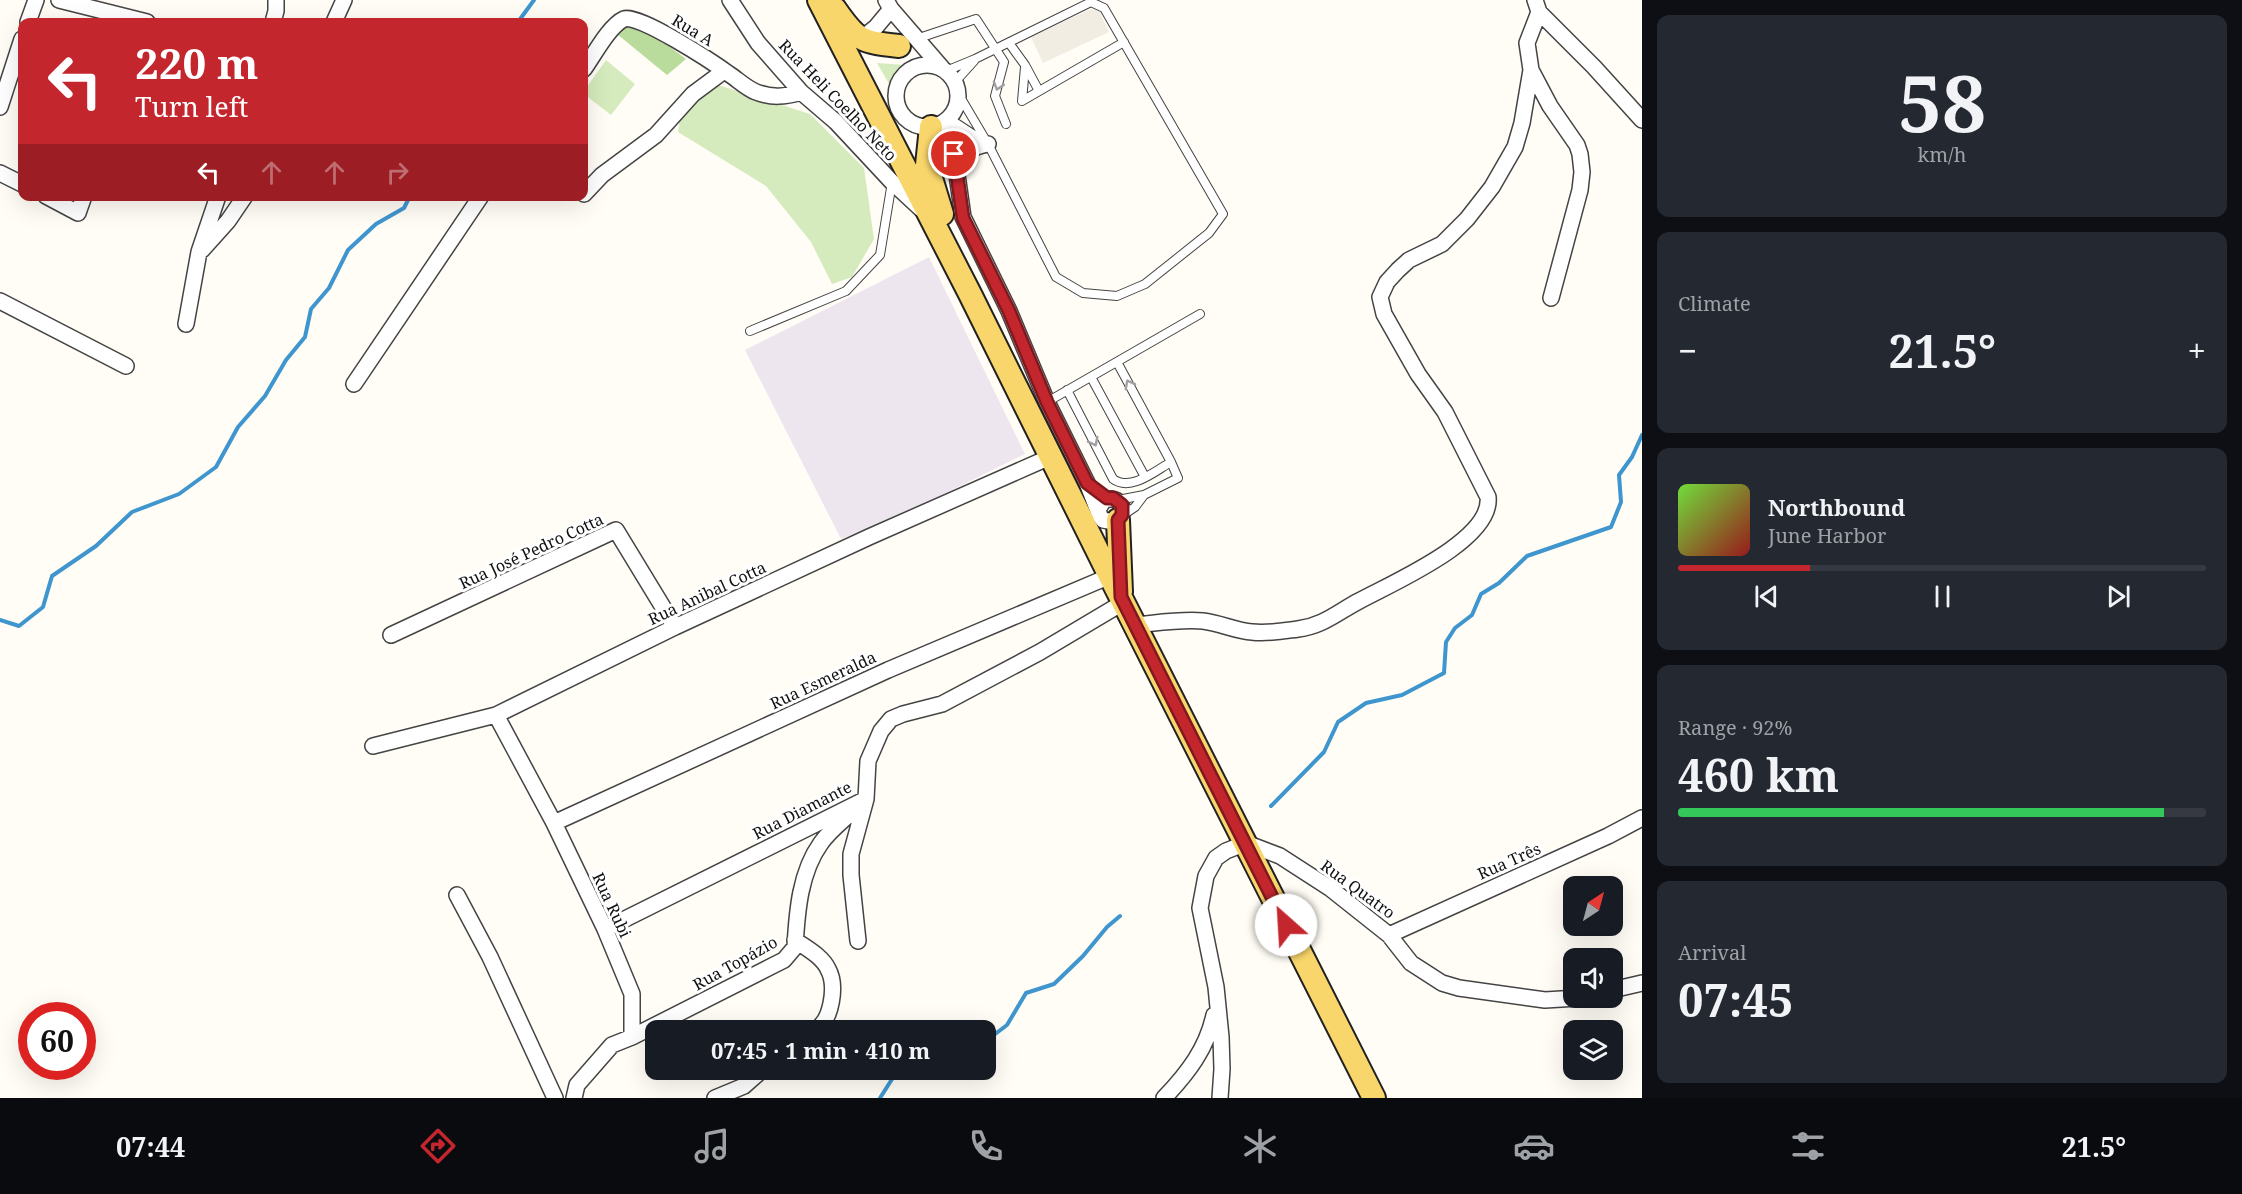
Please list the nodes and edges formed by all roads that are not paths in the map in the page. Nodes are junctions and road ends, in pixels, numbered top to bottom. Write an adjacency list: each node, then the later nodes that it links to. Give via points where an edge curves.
1 (36, 0): 10 (street)
2 (59, 0): 11 (street)
3 (276, 0): 12 (street)
4 (344, 0): 13 (street)
5 (730, 0): 28 (street, Rua Heli Coelho Neto, via 758,43)
6 (819, 0): 31 (main road)
7 (829, 0): 14 (main road)
8 (888, 5): 14 (street, via 876,27); 15 (street)
9 (1537, 6): 24 (street, via 1527,43); 30 (street)
10 (29, 18)
11 (131, 18)
12 (274, 18)
13 (336, 18)
14 (861, 39): 15 (main road)
15 (908, 42): 18 (lane, via 976,19); 25 (street); 26 (street)
16 (1124, 42): 17 (lane, via 1104,8 1091,2); 27 (lane); 34 (lane, via 1223,214 1209,232 1145,284 1118,296 1083,293 1056,277)
17 (1009, 43): 18 (lane); 22 (lane)
18 (994, 49): 20 (lane); 32 (lane, one-way to 32, via 1004,62 995,96)
19 (18, 51): 29 (street)
20 (975, 59): 26 (lane); 26 (lane)
21 (588, 63): 23 (street, Rua A, via 608,34 628,18 649,25)
22 (1025, 65): 27 (lane); 27 (lane, via 1022,101)
23 (724, 70): 28 (street, Rua A, via 754,91 782,97); 40 (street, via 693,94 656,135 619,162)
24 (1531, 70): 49 (street, via 1576,145 1581,164 1580,190); 67 (street, via 1515,147 1492,187 1442,243 1398,270 1380,297 1384,314 1445,412 1488,497 1485,516 1446,554 1313,626 1252,632 1205,621)
25 (905, 73): 26 (street, via 931,64); 33 (street, via 897,85 897,107 912,123)
26 (950, 79): 33 (street, via 955,110); 34 (lane)
27 (1039, 91)
28 (801, 92): 38 (street, Rua Heli Coelho Neto, via 836,122)
29 (0, 107)
30 (1642, 120)
31 (881, 122): 39 (main road); 46 (main road)
32 (1006, 124)
33 (937, 129): 34 (lane); 35 (street); 35 (street); 39 (main road, via 927,165)
34 (988, 144): 35 (street, via 969,150)
35 (956, 172): 59 (street, via 963,218 1009,311)
36 (0, 173): 37 (street)
37 (18, 182)
38 (892, 182): 46 (street, Rua Heli Coelho Neto); 53 (lane, via 880,255 853,284 846,291)
39 (931, 182): 48 (main road)
40 (588, 194)
41 (55, 201): 42 (street, via 78,213)
42 (82, 201)
43 (216, 201): 47 (street)
44 (241, 201): 47 (street)
45 (478, 201): 57 (street)
46 (930, 217): 48 (main road)
47 (199, 252): 52 (street)
48 (970, 294): 60 (main road)
49 (1551, 298)
50 (0, 301): 55 (street)
51 (1200, 314): 54 (lane)
52 (186, 324)
53 (750, 331)
54 (1117, 362): 56 (lane); 61 (lane, one-way to 54)
55 (126, 366)
56 (1091, 377): 58 (lane); 62 (lane)
57 (354, 384)
58 (1067, 390): 59 (lane); 62 (lane, one-way to 62, via 1113,479 1124,483)
59 (1047, 402): 64 (street, via 1087,483)
60 (1050, 457): 65 (main road); 68 (street, Rua Anibal Cotta)
61 (1171, 462): 62 (lane); 63 (lane, via 1178,478)
62 (1145, 477)
63 (1144, 495): 64 (lane); 64 (lane, via 1135,507)
64 (1113, 509): 66 (main road)
65 (1110, 576): 66 (main road); 74 (street, Rua Esmeralda, via 888,670)
66 (1123, 599): 67 (main road); 72 (street, Rua Diamante, via 1040,652 942,704 891,719 881,731 868,761)
67 (1135, 625): 75 (main road)
68 (675, 627): 69 (street, Rua José Pedro Cotta, via 616,530); 70 (street, Rua Anibal Cotta)
69 (391, 635)
70 (496, 715): 71 (street, Rua Anibal Cotta); 74 (street, Rua Rubi)
71 (373, 746)
72 (866, 799): 77 (street, Rua Diamante); 79 (street, Rua Topázio, via 823,840 814,854 803,882); 80 (street, via 851,854)
73 (1642, 818): 78 (street, Rua Três)
74 (554, 823): 77 (street, Rua Rubi)
75 (1246, 843): 78 (street, Rua Quatro, via 1280,856 1331,889); 84 (street, via 1216,858 1206,876 1200,908); 93 (main road)
76 (457, 895): 89 (street)
77 (604, 929): 86 (street, Rua Rubi, via 632,994)
78 (1389, 935): 83 (street, Rua Quatro, via 1411,963 1450,986 1545,1000)
79 (795, 940): 85 (street, via 823,962 831,976); 86 (street, Rua Topázio, via 791,953 772,966)
80 (858, 941)
81 (1642, 983): 82 (street)
82 (1623, 987)
83 (1563, 999)
84 (1217, 1005): 88 (street, via 1207,1041); 92 (street, via 1222,1059)
85 (826, 1020)
86 (632, 1037): 90 (street, via 612,1045 577,1085)
87 (751, 1080): 91 (street)
88 (1170, 1094)
89 (555, 1098)
90 (574, 1098)
91 (715, 1098)
92 (1220, 1098)
93 (1374, 1098)

